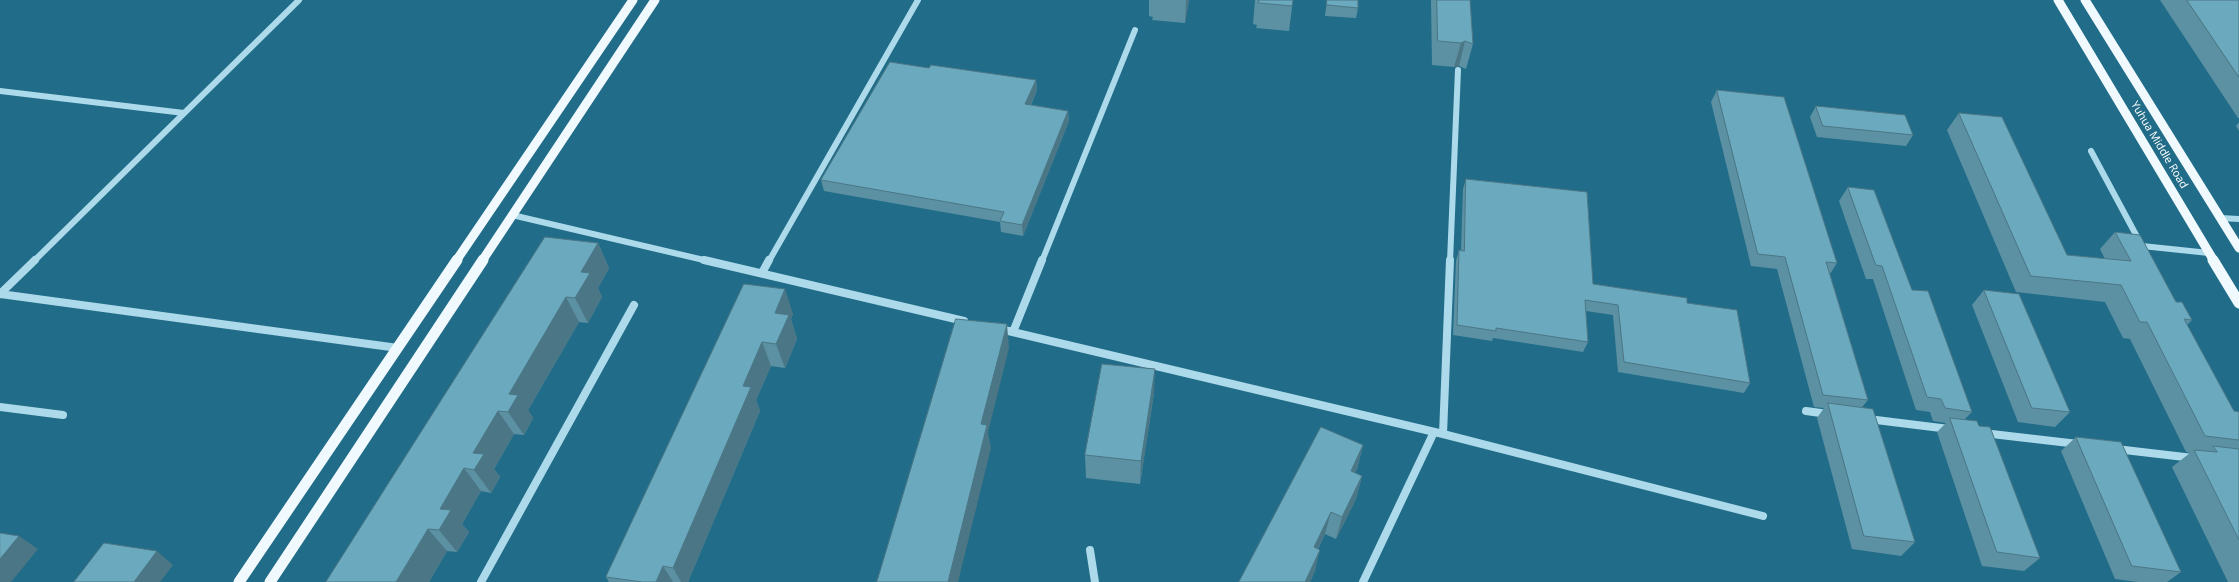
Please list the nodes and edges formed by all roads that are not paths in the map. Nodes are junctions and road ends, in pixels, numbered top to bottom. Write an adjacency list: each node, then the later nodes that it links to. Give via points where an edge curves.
1 (299, 0): 10 (street)
2 (633, 0): 24 (main road)
3 (655, 0): 12 (main road)
4 (918, 0): 17 (street)
5 (2058, 0): 16 (main road, Yuhua Middle Road)
6 (2085, 0): 13 (main road, Yuhua Middle Road)
7 (1135, 30): 23 (street)
8 (1458, 70): 33 (street)
9 (0, 91): 10 (street)
10 (184, 113): 18 (street)
11 (2091, 151): 16 (street, via 2142,246)
12 (512, 215): 17 (street); 40 (main road)
13 (2220, 218): 14 (street); 15 (main road, Yuhua Middle Road)
14 (2239, 219)
15 (2239, 248)
16 (2210, 254): 19 (main road, Yuhua Middle Road)
17 (762, 273): 21 (street)
18 (0, 294): 24 (street)
19 (2239, 303)
20 (634, 305): 41 (street)
21 (975, 324)
22 (990, 327): 23 (street)
23 (1013, 332): 32 (street)
24 (398, 348): 39 (main road)
25 (0, 407): 27 (street)
26 (1806, 411): 28 (street)
27 (63, 415)
28 (1838, 415)
29 (1862, 418): 30 (street)
30 (1956, 429)
31 (1972, 431): 34 (street)
32 (1434, 432): 33 (street); 43 (street)
33 (1442, 434): 37 (street)
34 (2090, 446)
35 (2105, 447): 36 (street)
36 (2200, 459)
37 (1763, 516)
38 (1090, 550): 42 (street)
39 (239, 582)
40 (270, 582)
41 (481, 582)
42 (1095, 582)
43 (1363, 582)

